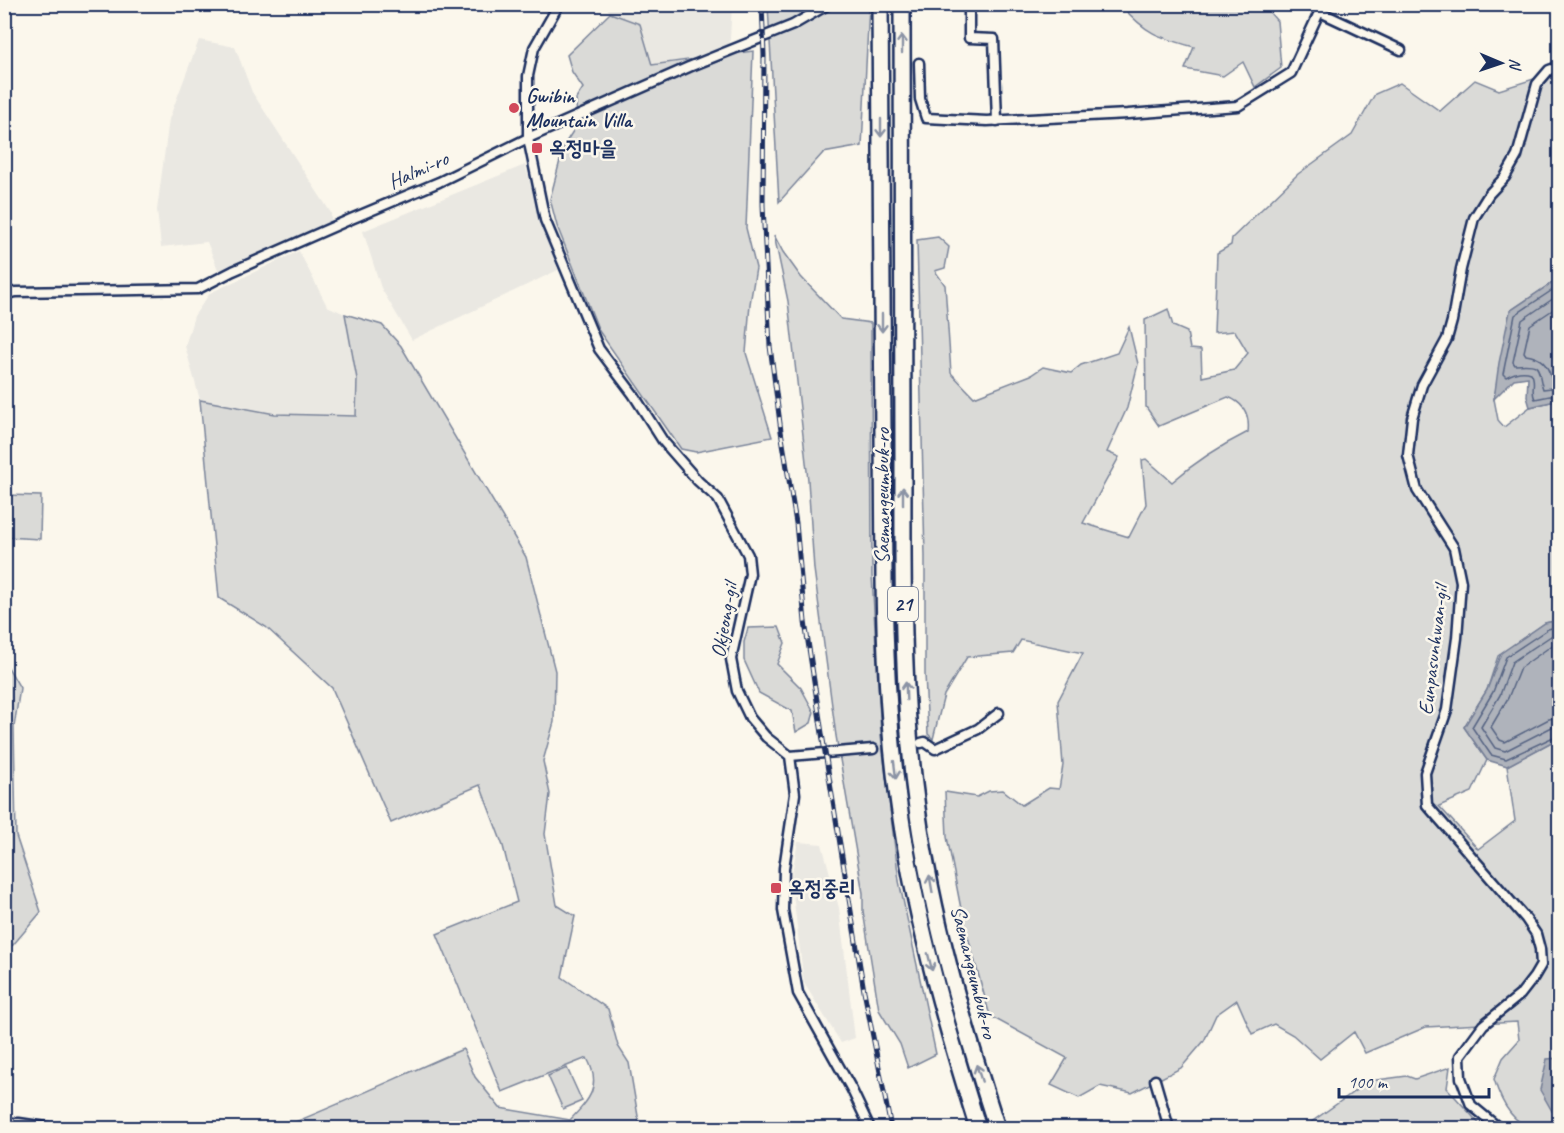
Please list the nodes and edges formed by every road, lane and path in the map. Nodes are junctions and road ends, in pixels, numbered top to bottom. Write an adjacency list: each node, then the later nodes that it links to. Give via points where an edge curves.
1 (559, 4): 11 (street, Okjeong-gil, via 534,48 528,76)
2 (829, 4): 11 (street, Halmi-ro, via 793,25)
3 (880, 4): 21 (highway, Saemangeumbuk-ro / 21, one-way to 21, via 885,663 902,826 929,957)
4 (969, 4): 10 (street, via 969,38 994,39)
5 (1322, 8): 7 (street); 10 (street, via 1291,73 1238,106)
6 (902, 12): 22 (highway, Saemangeumbuk-ro / 21, one-way to 6, via 942,945 917,809 907,711 903,597)
7 (1401, 51)
8 (919, 63): 10 (street, via 920,99 926,118)
9 (1560, 66): 24 (street, Eunpasunhwan-gil, via 1549,70 1537,84 1517,156 1474,218 1447,339 1422,384 1412,418 1408,455 1417,490 1454,548 1461,582 1447,710 1425,773 1427,805 1526,919 1540,949 1541,964 1534,977 1520,995 1483,1025 1460,1056 1461,1078 1471,1105)
10 (997, 121)
11 (528, 138): 12 (street, Halmi-ro, via 198,289); 16 (street, Okjeong-gil, via 545,220 599,349 663,441 718,499 748,555 750,574 731,659 738,691 750,718)
12 (4, 294)
13 (999, 713): 14 (street, via 978,729 936,749)
14 (921, 743)
15 (873, 749): 16 (street)
16 (790, 756): 20 (street, via 795,794 784,868 783,910 798,993)
17 (1155, 1080): 23 (street, via 1167,1116)
18 (4, 1123): 19 (street)
19 (53, 1128)
20 (870, 1128)
21 (978, 1128)
22 (997, 1128)
23 (1166, 1128)
24 (1499, 1128)

